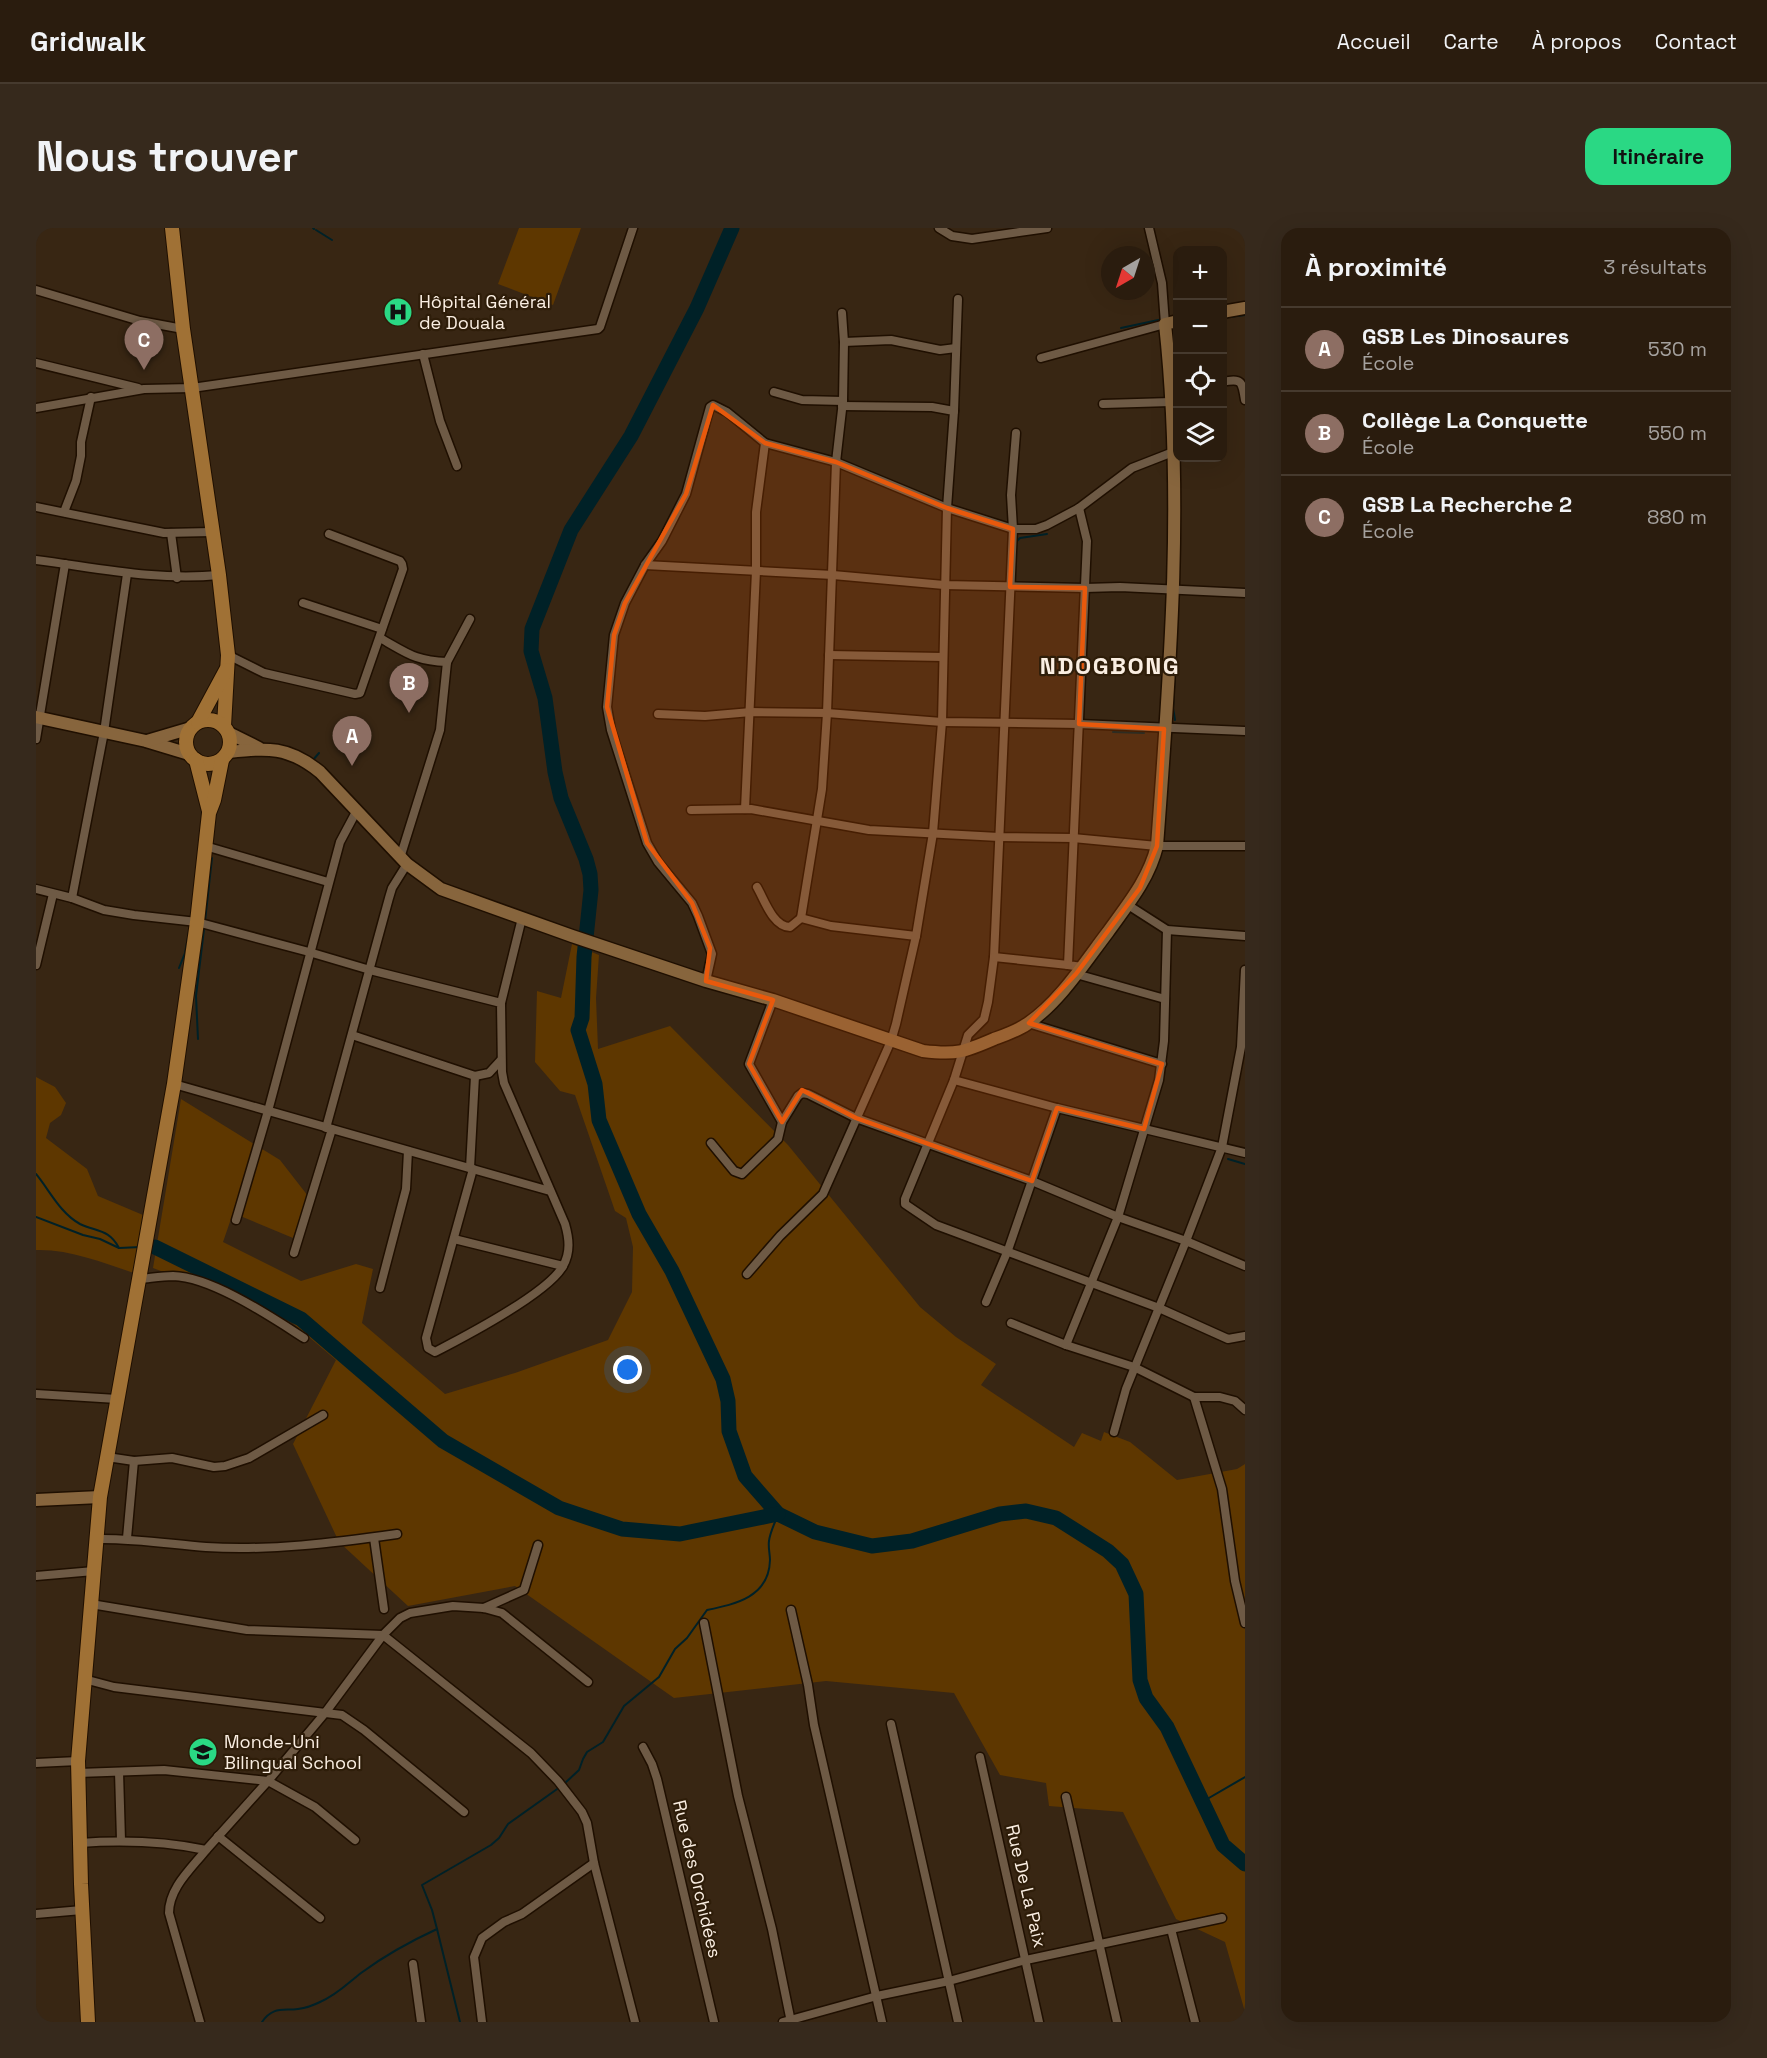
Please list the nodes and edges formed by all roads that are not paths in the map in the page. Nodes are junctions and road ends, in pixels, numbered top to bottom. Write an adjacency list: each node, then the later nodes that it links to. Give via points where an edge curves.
1 (172, 228): 12 (main road)
2 (633, 228): 15 (street, via 599,328)
3 (939, 228): 4 (street, via 952,236 972,239)
4 (1047, 228)
5 (1149, 228): 11 (street)
6 (36, 290): 12 (street, via 140,321)
7 (958, 298): 14 (street)
8 (1245, 308): 9 (main road)
9 (1227, 311)
10 (842, 313): 13 (street)
11 (1171, 322): 16 (street); 22 (main road)
12 (183, 329): 19 (main road)
13 (844, 342): 14 (street, via 891,340 940,350); 25 (street)
14 (956, 348): 28 (street)
15 (423, 354): 19 (street); 34 (street, via 440,421)
16 (1041, 358)
17 (36, 363): 20 (street)
18 (1227, 381): 24 (street, via 1242,384)
19 (192, 388): 20 (street); 40 (main road)
20 (144, 389): 23 (street)
21 (774, 392): 25 (street, via 802,400)
22 (1173, 396): 26 (street)
23 (91, 397): 27 (street); 38 (street, via 76,481)
24 (1245, 400)
25 (842, 403): 28 (street); 32 (street)
26 (1103, 404)
27 (36, 408)
28 (954, 411): 36 (street)
29 (1016, 433): 39 (street, via 1011,495)
30 (765, 443): 32 (street); 45 (street, via 727,412 711,406 686,494); 46 (street, via 756,512)
31 (1173, 453): 37 (street, via 1132,468)
32 (836, 462): 36 (street); 49 (street)
33 (1173, 462): 54 (main road)
34 (457, 466)
35 (36, 507): 38 (street)
36 (947, 508): 39 (street); 51 (street)
37 (1079, 508): 39 (street, via 1036,529); 53 (street, via 1087,541)
38 (64, 512): 41 (street)
39 (1013, 529): 52 (street)
40 (212, 532): 41 (street); 48 (main road)
41 (171, 533): 50 (street)
42 (329, 534): 58 (street, via 402,564)
43 (36, 560): 44 (street)
44 (65, 564): 47 (street); 67 (street)
45 (645, 566): 46 (street); 111 (street, via 625,603 614,635 607,707 647,843 692,903 712,954)
46 (756, 571): 49 (street); 64 (street)
47 (127, 574): 50 (street); 75 (street)
48 (219, 575): 50 (street); 59 (main road)
49 (832, 575): 51 (street); 60 (street)
50 (177, 578)
51 (944, 585): 52 (street); 61 (street)
52 (1010, 587): 53 (street); 69 (street)
53 (1085, 588): 54 (street); 70 (street)
54 (1173, 590): 55 (street); 73 (main road)
55 (1245, 592)
56 (303, 603): 58 (street)
57 (470, 619): 62 (street)
58 (381, 634): 59 (street, via 362,690 355,694 264,673); 62 (street, via 418,659)
59 (228, 655): 63 (main road)
60 (829, 655): 61 (street); 65 (street)
61 (943, 657): 68 (street)
62 (447, 662): 92 (street, via 440,730)
63 (226, 670): 71 (main road); 72 (main road)
64 (751, 712): 65 (street); 66 (street, via 705,716); 81 (street)
65 (827, 713): 68 (street); 85 (street)
66 (658, 714)
67 (38, 717): 75 (main road); 76 (street)
68 (942, 722): 69 (street); 86 (street)
69 (1005, 724): 70 (street); 87 (street)
70 (1079, 724): 73 (street); 88 (street)
71 (194, 725): 72 (main road, via 216,721); 77 (main road); 80 (main road, via 186,745)
72 (226, 729): 78 (main road); 79 (main road, via 231,742)
73 (1164, 729): 74 (street); 90 (main road)
74 (1245, 731)
75 (104, 732): 77 (main road); 97 (street)
76 (36, 739)
77 (146, 741): 80 (main road)
78 (260, 748): 79 (main road); 83 (main road, via 284,751 306,760)
79 (225, 756): 80 (main road, via 214,764 204,764); 84 (main road)
80 (192, 757): 84 (main road)
81 (745, 809): 82 (street); 85 (street)
82 (691, 810)
83 (356, 812): 92 (main road); 93 (street, via 340,842)
84 (209, 813): 89 (main road)
85 (818, 820): 86 (street, via 869,830); 100 (street)
86 (933, 833): 87 (street); 103 (street)
87 (999, 837): 88 (street); 106 (street)
88 (1073, 838): 90 (street); 108 (street)
89 (205, 846): 93 (street); 101 (main road)
90 (1157, 846): 91 (street); 98 (main road, via 1148,875)
91 (1245, 846)
92 (404, 861): 99 (main road, via 441,889); 109 (street, via 392,888)
93 (328, 882): 105 (street)
94 (757, 887): 100 (street, via 781,925 790,927)
95 (36, 890): 96 (street)
96 (53, 894): 97 (street); 107 (street)
97 (72, 898): 101 (street, via 104,910)
98 (1128, 905): 102 (street); 108 (main road)
99 (522, 918): 111 (main road); 114 (street)
100 (801, 918): 103 (street, via 831,926)
101 (197, 922): 105 (street); 124 (main road)
102 (1167, 930): 104 (street); 112 (street)
103 (916, 936): 117 (street)
104 (1245, 936)
105 (309, 952): 109 (street); 126 (street)
106 (994, 957): 108 (street); 119 (street, via 984,1019 969,1032)
107 (36, 965)
108 (1075, 969): 112 (street); 115 (main road, via 1048,1005)
109 (369, 970): 114 (street); 116 (street)
110 (1245, 970): 118 (street)
111 (706, 981): 113 (main road)
112 (1165, 999): 121 (street)
113 (773, 1000): 117 (main road); 128 (street, via 749,1064)
114 (501, 1003): 120 (street)
115 (1028, 1023): 119 (main road); 121 (street)
116 (352, 1035): 122 (street); 129 (street)
117 (891, 1041): 119 (main road, via 923,1051); 127 (street)
118 (1243, 1047): 133 (street)
119 (963, 1052): 123 (street)
120 (501, 1060): 122 (street, via 489,1073); 138 (street, via 509,1098)
121 (1162, 1064): 130 (street)
122 (475, 1076): 136 (street)
123 (954, 1080): 125 (street); 132 (street)
124 (174, 1084): 126 (street); 148 (main road)
125 (1057, 1108): 130 (street); 137 (street)
126 (268, 1111): 129 (street); 140 (street)
127 (856, 1118): 128 (street, via 802,1093); 132 (street); 147 (street, via 823,1194)
128 (782, 1122): 131 (street, via 778,1139 742,1174 734,1171)
129 (329, 1128): 134 (street); 144 (street)
130 (1144, 1129): 133 (street); 139 (street)
131 (711, 1143)
132 (927, 1145): 137 (street); 143 (street, via 905,1204 936,1225)
133 (1222, 1147): 135 (street); 142 (street)
134 (408, 1151): 136 (street); 150 (street, via 406,1189)
135 (1245, 1153)
136 (471, 1168): 138 (street); 141 (street)
137 (1032, 1180): 139 (street); 143 (street)
138 (550, 1191): 145 (street, via 568,1235)
139 (1118, 1217): 142 (street); 149 (street)
140 (236, 1220)
141 (454, 1239): 145 (street); 145 (street, via 426,1338 428,1348 435,1352 542,1288)
142 (1186, 1241): 146 (street); 152 (street)
143 (1008, 1250): 149 (street); 151 (street)
144 (294, 1253)
145 (563, 1266)
146 (1245, 1266)
147 (747, 1274)
148 (140, 1279): 155 (street, via 174,1276 207,1285 262,1311); 160 (main road)
149 (1091, 1283): 152 (street); 156 (street)
150 (380, 1288)
151 (986, 1302)
152 (1159, 1308): 154 (street, via 1228,1339); 157 (street)
153 (1011, 1323): 156 (street)
154 (1245, 1336)
155 (304, 1338)
156 (1066, 1345): 157 (street)
157 (1134, 1367): 159 (street); 163 (street)
158 (36, 1394): 160 (street)
159 (1194, 1397): 161 (street, via 1220,1397 1235,1401); 180 (street, via 1222,1490)
160 (117, 1399): 164 (main road)
161 (1245, 1410)
162 (323, 1415): 165 (street, via 249,1458 225,1467 172,1458)
163 (1114, 1432)
164 (107, 1457): 165 (street); 166 (main road)
165 (134, 1461): 169 (street)
166 (100, 1497): 167 (main road); 171 (main road)
167 (36, 1500)
168 (397, 1534): 170 (street)
169 (127, 1538): 170 (street, via 217,1547); 171 (street)
170 (374, 1538): 177 (street)
171 (96, 1539): 173 (main road)
172 (538, 1545): 176 (street, via 524,1590)
173 (94, 1571): 174 (street); 175 (main road)
174 (36, 1576)
175 (91, 1604): 181 (street, via 247,1630); 182 (main road)
176 (484, 1608): 181 (street, via 453,1606 410,1613); 183 (street, via 502,1613)
177 (384, 1609)
178 (791, 1610): 209 (street)
179 (704, 1623): 210 (street)
180 (1245, 1623)
181 (383, 1635): 184 (street); 199 (street, via 531,1753 558,1781 588,1823)
182 (84, 1679): 184 (street, via 114,1687); 189 (main road)
183 (588, 1682)
184 (325, 1713): 191 (street); 193 (street, via 350,1719)
185 (891, 1724): 208 (street)
186 (643, 1747): 216 (street, Rue des Orchidées, via 657,1779)
187 (980, 1757): 206 (street, Rue De La Paix)
188 (36, 1763): 189 (street)
189 (78, 1767): 190 (street); 197 (main road)
190 (118, 1772): 191 (street, via 164,1770); 195 (street)
191 (268, 1781): 194 (street); 196 (street, via 315,1807)
192 (1066, 1797): 205 (street)
193 (464, 1812)
194 (218, 1836): 198 (street); 202 (street)
195 (121, 1840): 197 (street); 198 (street, via 156,1841)
196 (356, 1840)
197 (80, 1843): 200 (main road)
198 (206, 1850): 212 (street, via 169,1902)
199 (594, 1863): 214 (street, via 482,1938 474,1957); 215 (street)
200 (82, 1910): 201 (street); 211 (main road)
201 (36, 1914)
202 (320, 1918)
203 (1222, 1918): 204 (street)
204 (1171, 1929): 205 (street); 221 (street)
205 (1099, 1943): 206 (street); 220 (street)
206 (1026, 1960): 208 (street); 219 (street, Rue De La Paix)
207 (413, 1964): 213 (street)
208 (949, 1981): 209 (street); 218 (street)
209 (877, 1996): 210 (street); 217 (street)
210 (788, 2021)
211 (87, 2022)
212 (200, 2022)
213 (421, 2022)
214 (482, 2022)
215 (636, 2022)
216 (714, 2022)
217 (882, 2022)
218 (958, 2022)
219 (1039, 2022)
220 (1117, 2022)
221 (1195, 2022)

